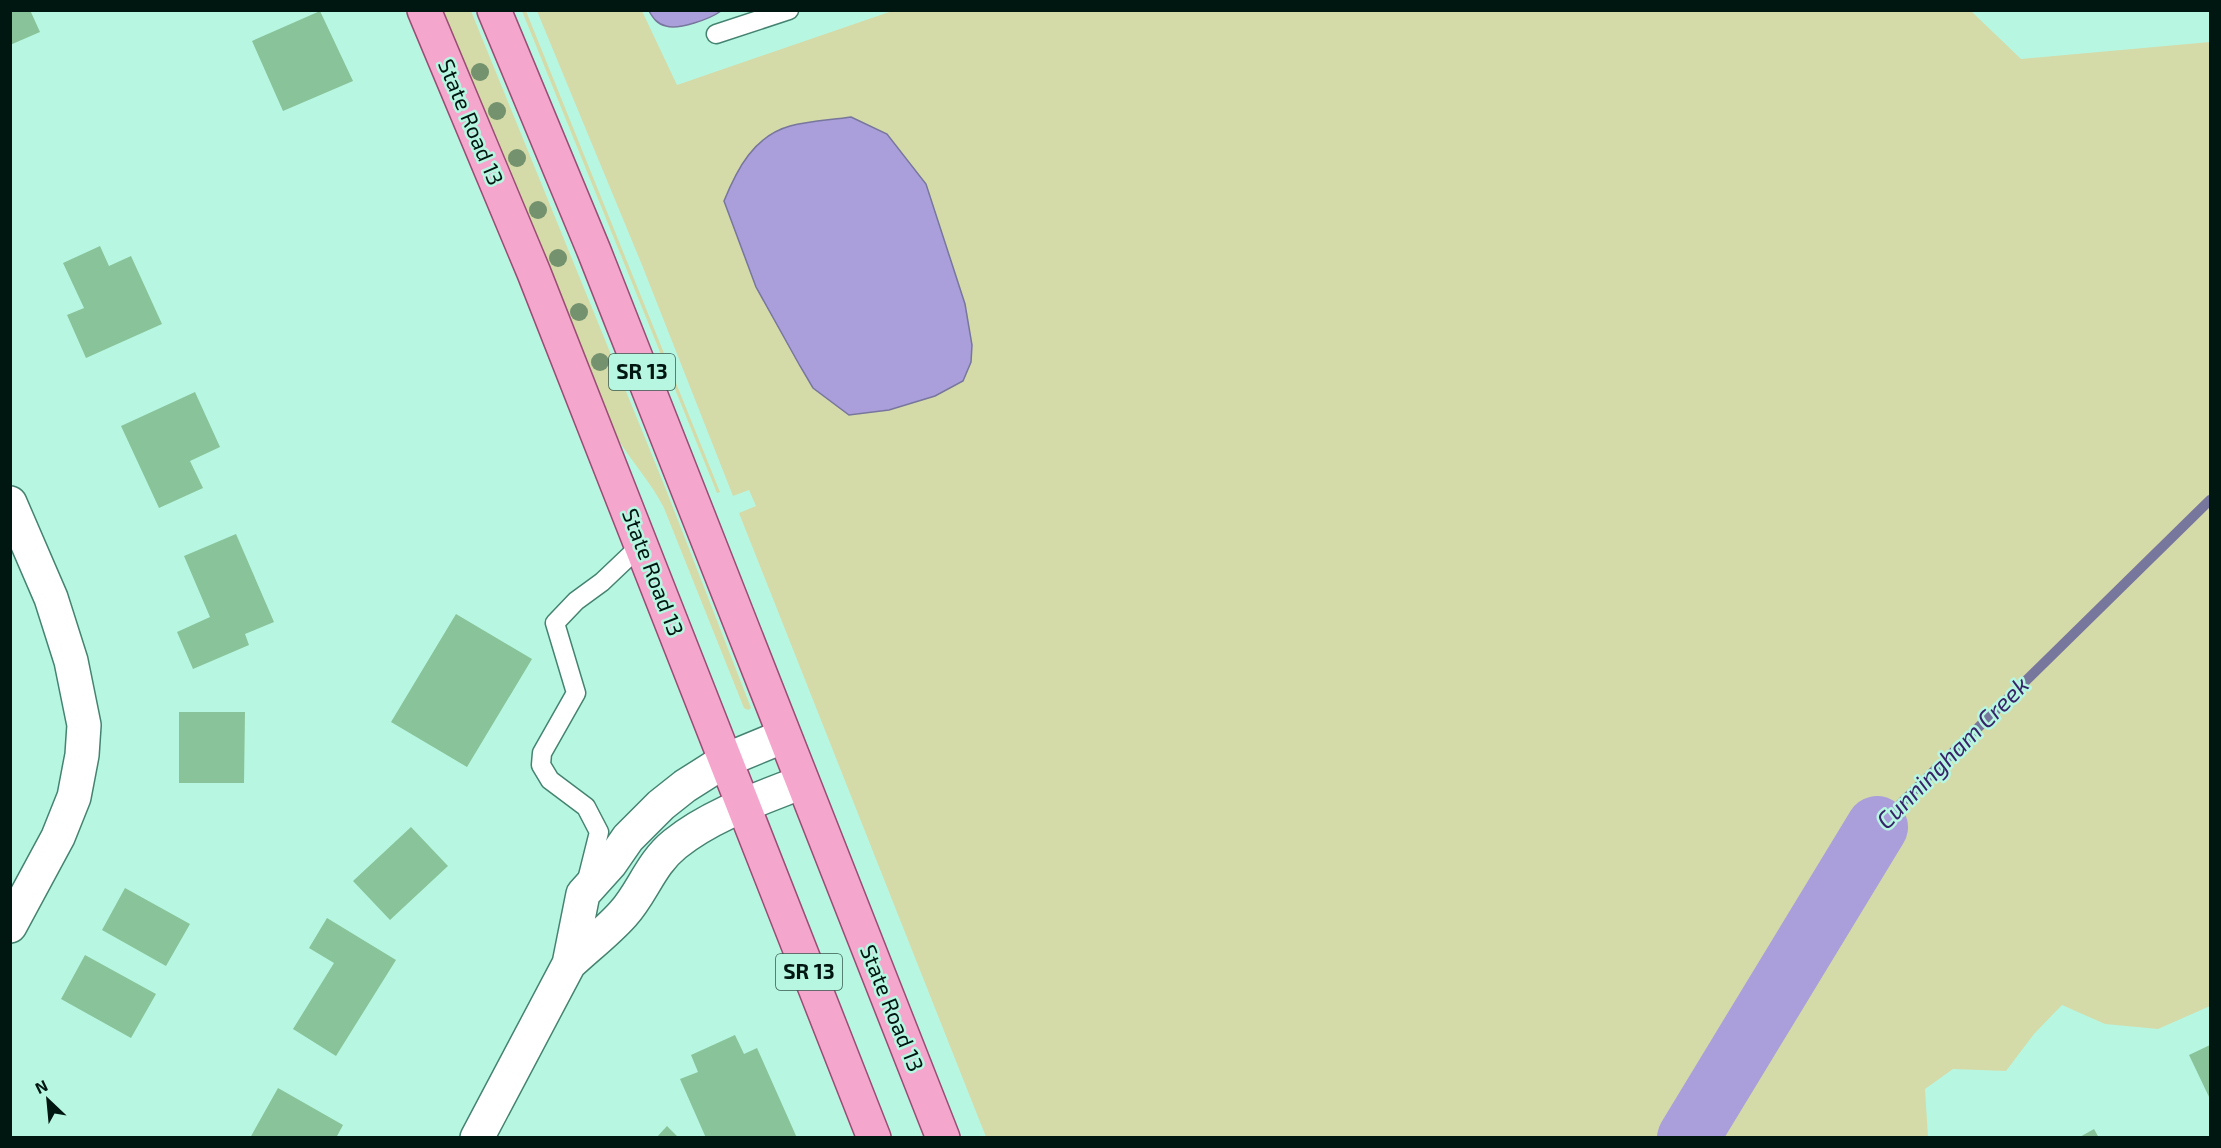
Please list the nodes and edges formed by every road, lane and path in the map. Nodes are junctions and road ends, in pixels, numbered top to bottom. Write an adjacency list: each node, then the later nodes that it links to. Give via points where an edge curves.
1 (424, 10): 6 (main road, State Road 13 / SR 13)
2 (494, 10): 7 (main road, State Road 13 / SR 13, via 594,251)
3 (789, 10): 4 (lane)
4 (716, 34)
5 (10, 502): 12 (street, via 51,598 71,661 84,725 74,797 58,837)
6 (642, 544): 8 (main road, State Road 13 / SR 13); 11 (lane, via 555,623 576,693 542,753 540,765 550,780 586,807 598,832)
7 (784, 736): 8 (street); 9 (main road, State Road 13 / SR 13)
8 (726, 760): 10 (main road, State Road 13 / SR 13); 11 (street, via 661,805 628,838)
9 (802, 782): 10 (street); 16 (main road, State Road 13 / SR 13)
10 (744, 806): 13 (street, via 674,845 652,867 624,913); 15 (main road, State Road 13 / SR 13)
11 (584, 894): 13 (street)
12 (10, 926)
13 (569, 964): 14 (street)
14 (477, 1137)
15 (874, 1137)
16 (943, 1137)

